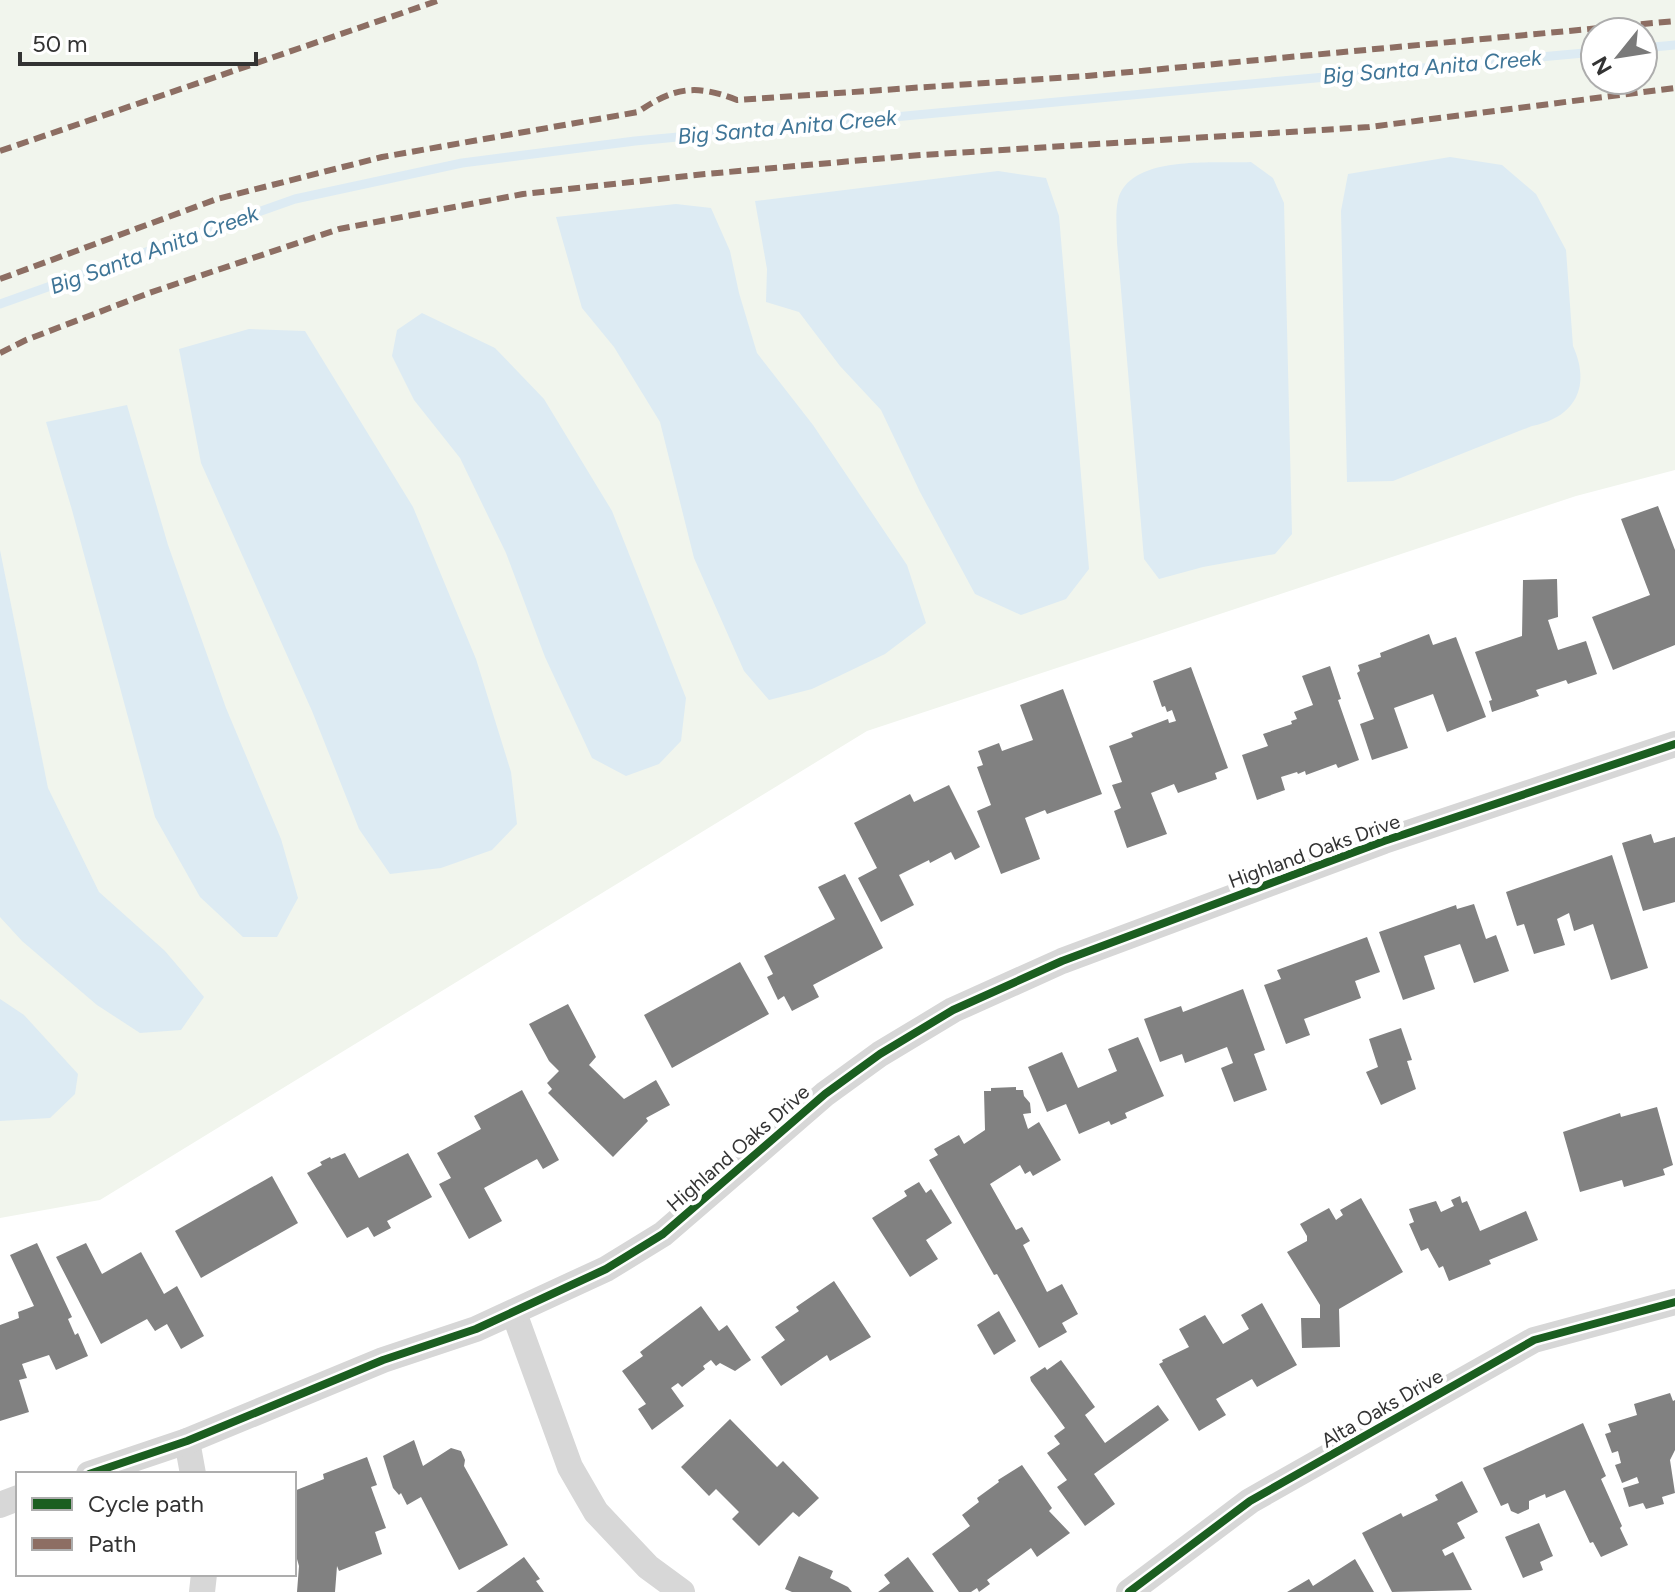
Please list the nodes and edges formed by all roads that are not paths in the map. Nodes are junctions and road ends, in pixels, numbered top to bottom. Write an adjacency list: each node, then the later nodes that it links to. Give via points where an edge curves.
1 (1675, 744): 3 (street, Highland Oaks Drive, via 1298,873 1062,961 953,1010 825,1094 663,1234 606,1269)
2 (1675, 1302): 8 (street, Alta Oaks Drive, via 1534,1340 1250,1501)
3 (514, 1313): 4 (street, Highland Oaks Drive); 7 (street, via 570,1467 596,1512 648,1567)
4 (187, 1441): 5 (street, Highland Oaks Drive); 6 (street)
5 (95, 1472)
6 (193, 1472)
7 (682, 1592)
8 (1129, 1592)

